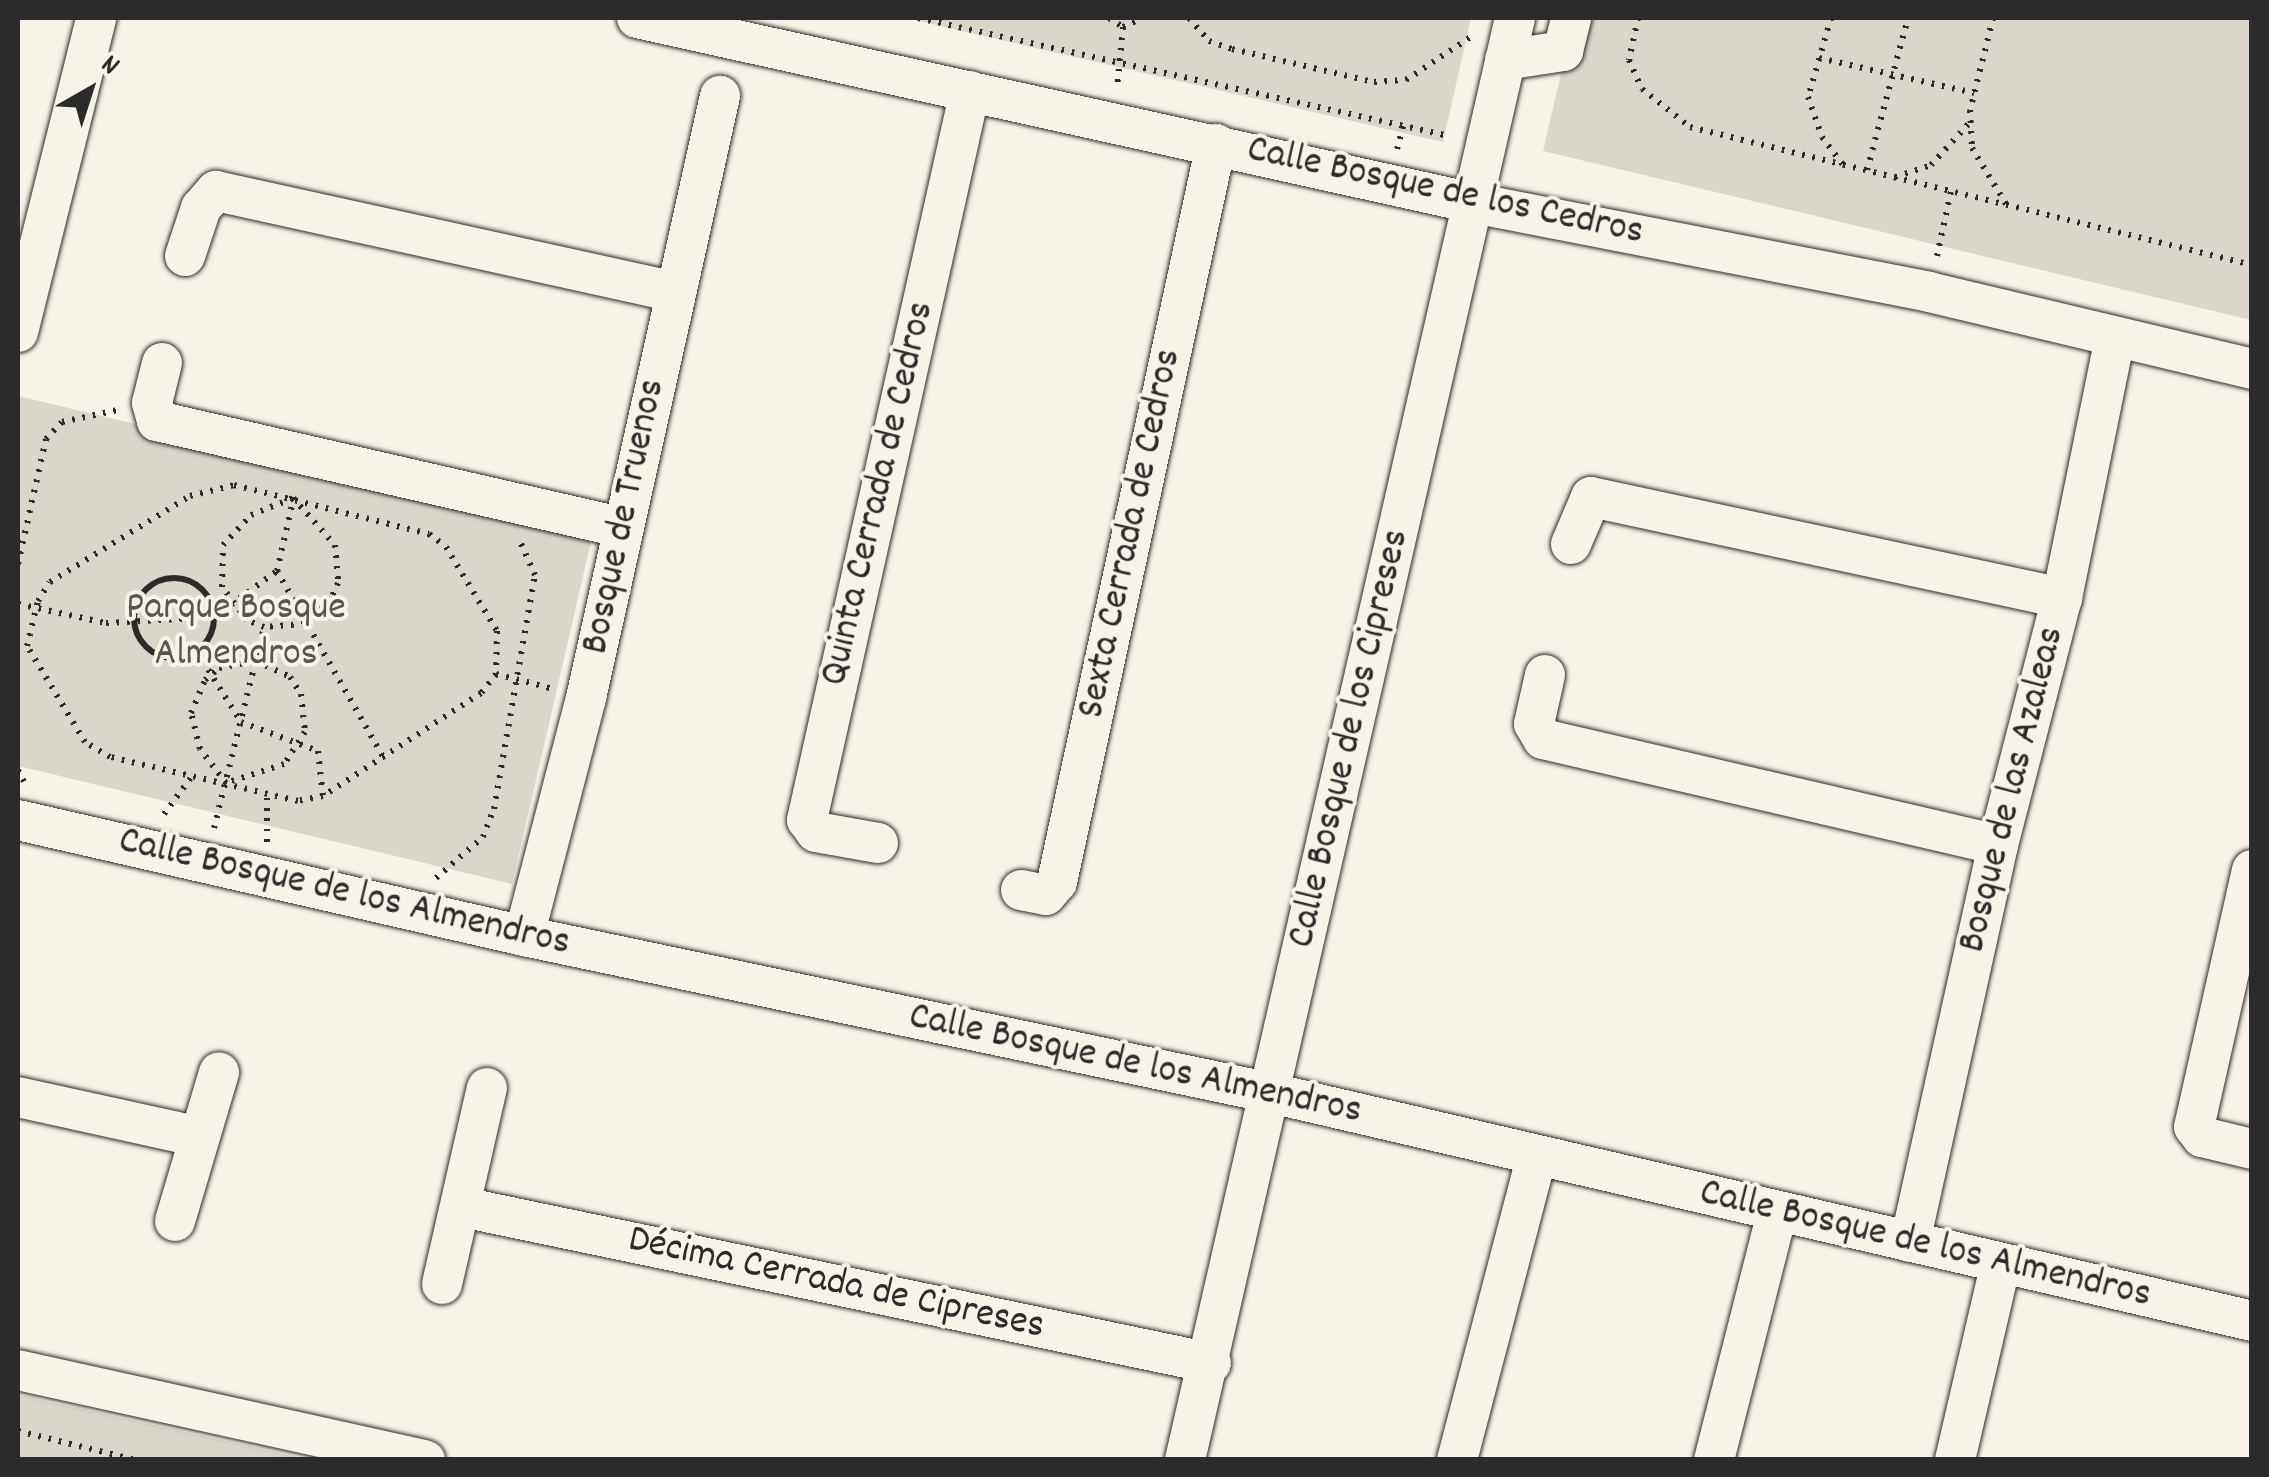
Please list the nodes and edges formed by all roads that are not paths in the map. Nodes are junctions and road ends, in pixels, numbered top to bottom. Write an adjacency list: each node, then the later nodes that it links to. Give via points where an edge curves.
1 (96, 18): 12 (street)
2 (638, 18): 6 (street, Calle Bosque de los Cedros)
3 (1571, 18): 5 (street, via 1563,51)
4 (1515, 19): 5 (street, Calle Bosque de los Cipreses)
5 (1505, 60): 9 (street, Calle Bosque de los Cipreses)
6 (970, 90): 8 (street, Calle Bosque de los Cedros); 21 (street, Quinta Cerrada de Cedros, via 807,820 816,832)
7 (720, 96): 11 (street, Bosque de Truenos)
8 (1216, 144): 9 (street, Calle Bosque de los Cedros); 24 (street, Sexta Cerrada de Cedros, via 1056,882 1046,895)
9 (1473, 203): 13 (street, Calle Bosque de los Cedros, via 1929,292); 28 (street, Calle Bosque de los Cipreses)
10 (185, 256): 11 (street, via 201,208 216,191)
11 (674, 292): 16 (street, Bosque de Truenos)
12 (18, 332)
13 (2115, 338): 15 (street, Calle Bosque de los Cedros); 18 (street, Bosque de las Azaleas)
14 (162, 362): 16 (street, via 152,403 156,422)
15 (2252, 369)
16 (624, 528): 25 (street, Bosque de Truenos)
17 (1571, 544): 18 (street, via 1591,497)
18 (2062, 598): 22 (street, Bosque de las Azaleas)
19 (1545, 675): 22 (street, via 1534,724 1542,740)
20 (18, 820): 25 (street, Calle Bosque de los Almendros)
21 (878, 843)
22 (1998, 845): 36 (street, Bosque de las Azaleas)
23 (2252, 870): 31 (street, via 2194,1127 2202,1137)
24 (1022, 890)
25 (524, 936): 28 (street, Calle Bosque de los Almendros)
26 (219, 1072): 30 (street)
27 (487, 1088): 33 (street)
28 (1271, 1093): 32 (street, Calle Bosque de los Almendros); 40 (street, Calle Bosque de los Cipreses)
29 (18, 1097): 30 (street)
30 (196, 1136): 35 (street)
31 (2252, 1149)
32 (1536, 1156): 34 (street, Calle Bosque de los Almendros); 44 (street)
33 (462, 1207): 38 (street); 40 (street, Décima Cerrada de Cipreses)
34 (1777, 1212): 36 (street, Calle Bosque de los Almendros); 45 (street)
35 (175, 1221)
36 (1910, 1242): 37 (street, Calle Bosque de los Almendros)
37 (2001, 1263): 39 (street, Calle Bosque de los Almendros); 46 (street)
38 (442, 1284)
39 (2252, 1321)
40 (1210, 1363): 43 (street, Calle Bosque de los Cipreses)
41 (18, 1370): 42 (street)
42 (425, 1460)
43 (1185, 1460)
44 (1457, 1460)
45 (1714, 1460)
46 (1955, 1460)

